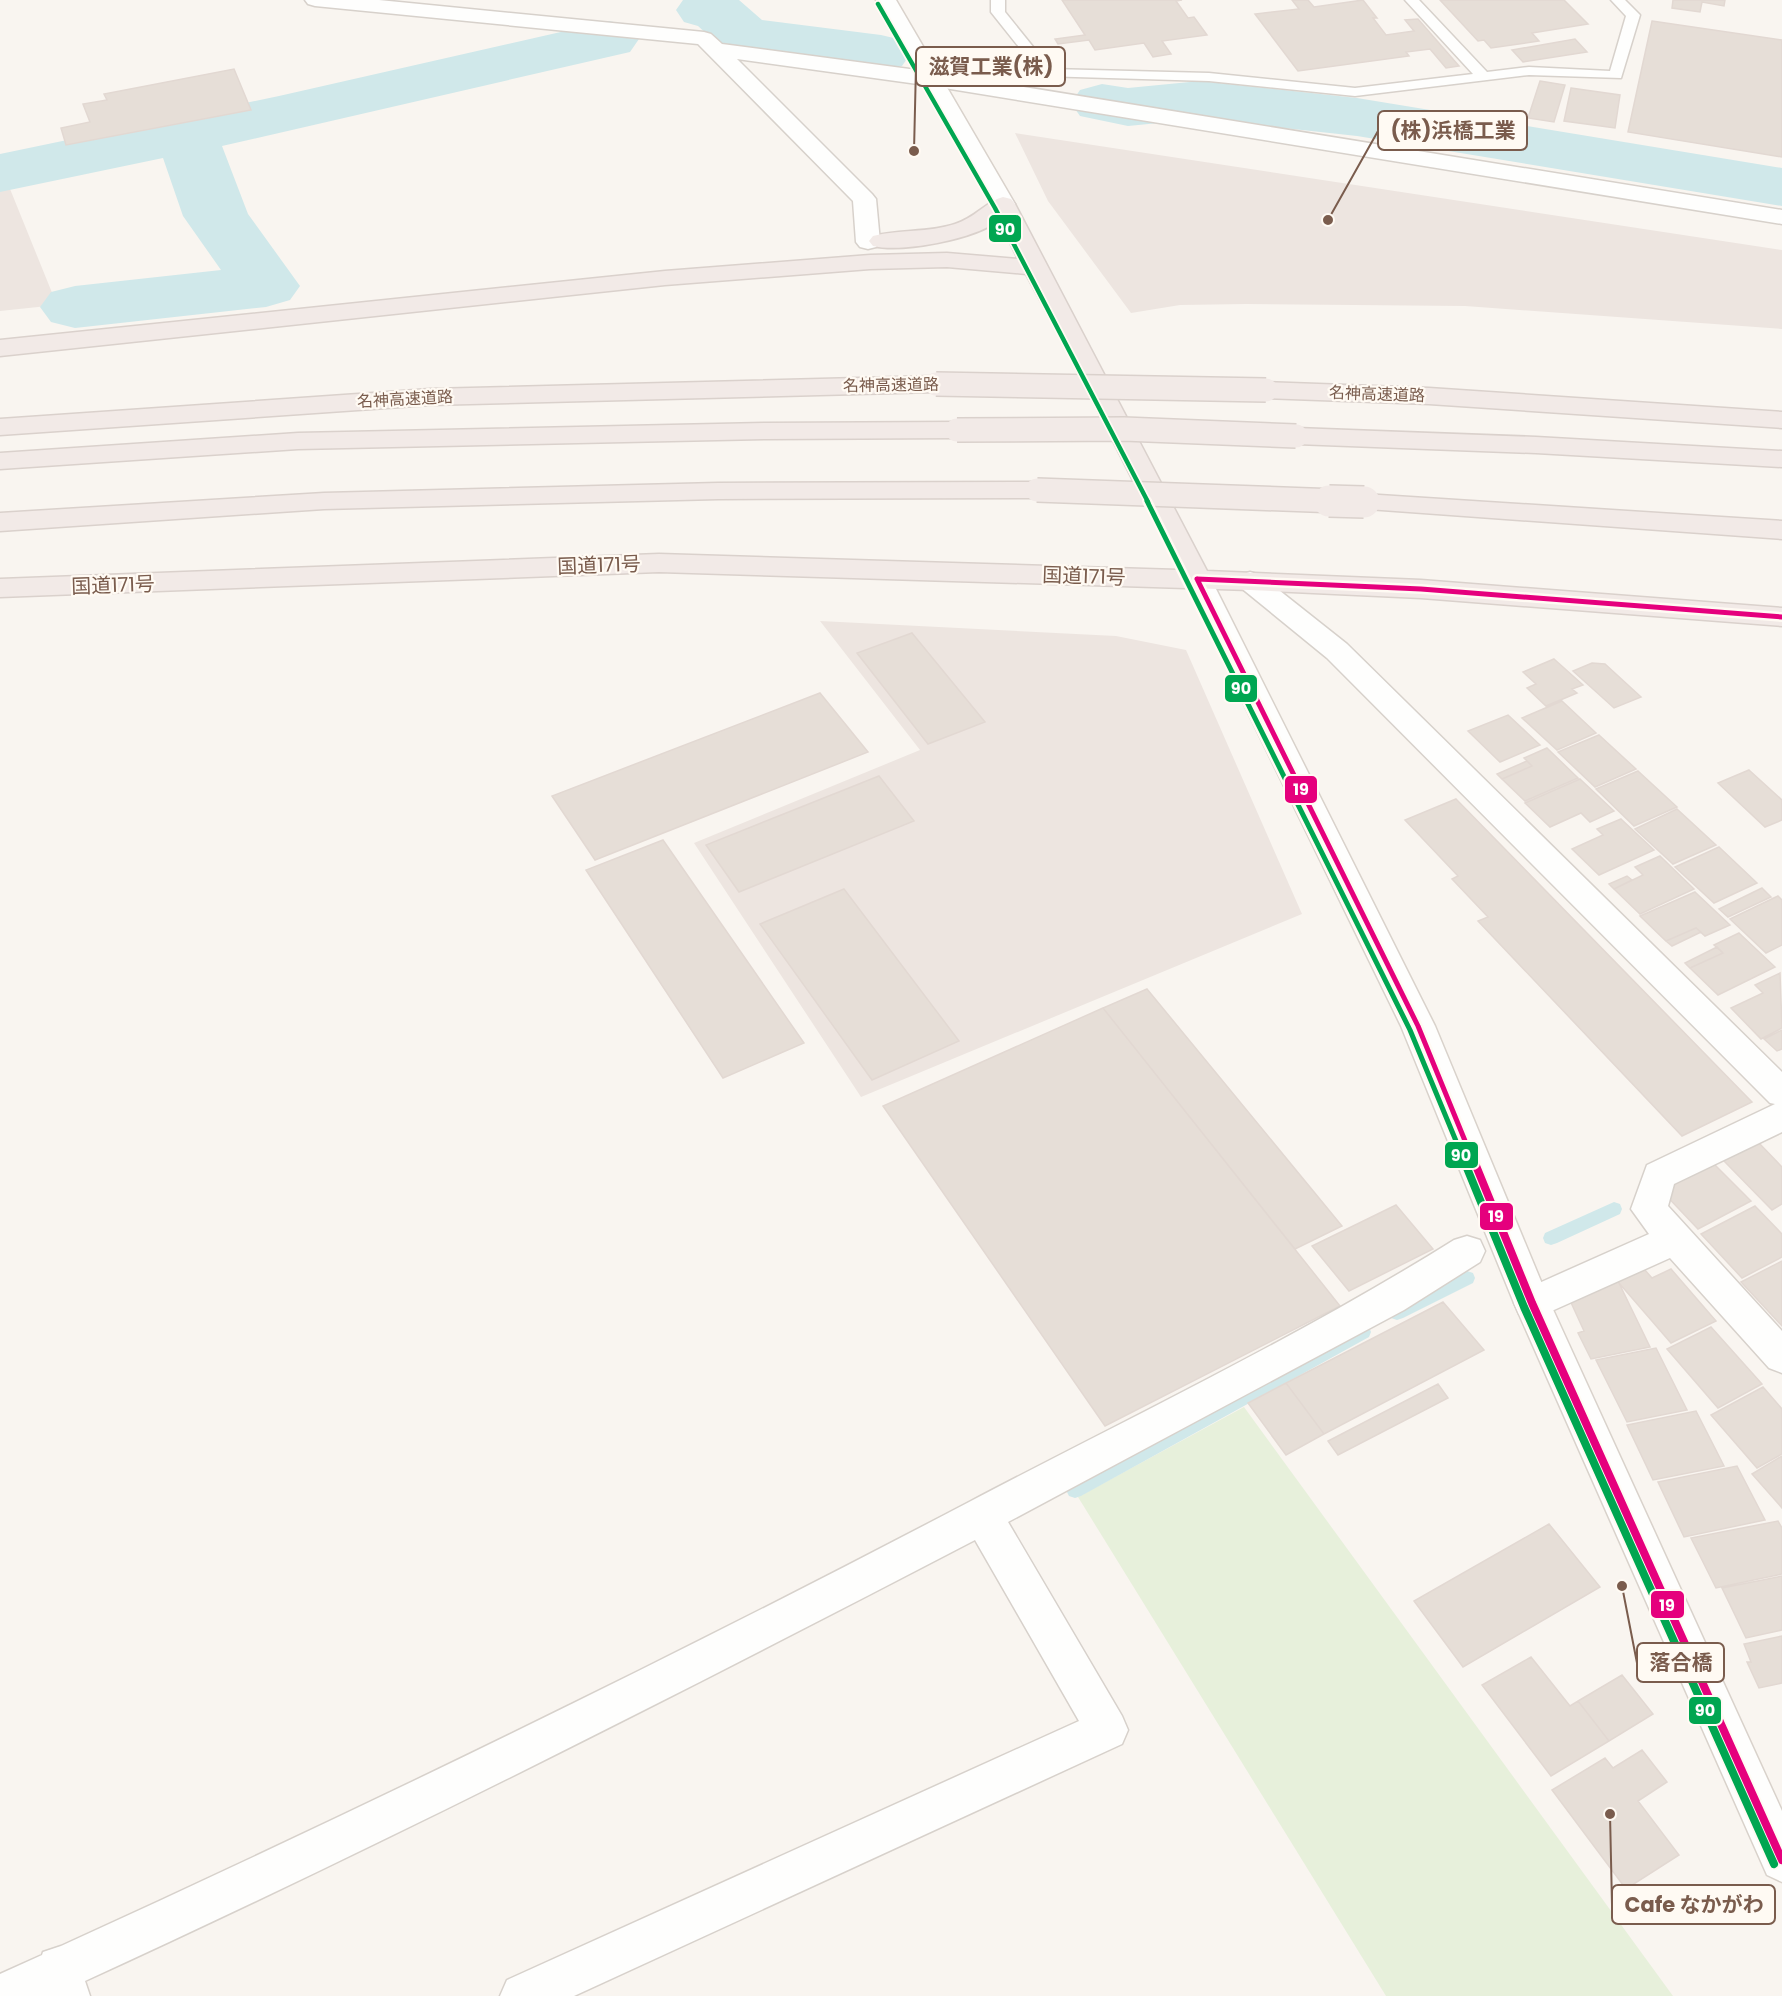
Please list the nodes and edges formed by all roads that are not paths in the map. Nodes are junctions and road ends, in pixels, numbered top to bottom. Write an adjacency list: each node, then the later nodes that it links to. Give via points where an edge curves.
1 (315, 0): 6 (street, via 704,38)
2 (886, 0): 8 (street)
3 (998, 0): 7 (lane, via 998,12 1047,73 1209,77 1355,92)
4 (1412, 0): 7 (lane)
5 (1618, 0): 7 (lane, via 1632,15 1616,75 1529,71)
6 (716, 50): 8 (street); 11 (street, via 864,199)
7 (1484, 76)
8 (932, 79): 9 (street); 10 (street)
9 (1004, 204): 11 (highway, via 979,223 961,230 924,238); 12 (highway)
10 (1782, 217)
11 (868, 242): 13 (highway, via 510,280)
12 (1034, 267): 13 (highway, via 947,260 870,262); 21 (highway)
13 (415, 304): 14 (highway)
14 (0, 348)
15 (1782, 420): 16 (highway, 名神高速道路, bridge, via 1429,396 936,384 430,397)
16 (0, 427)
17 (1782, 459): 18 (highway, 名神高速道路, bridge, via 1124,429 767,431 298,441)
18 (0, 461)
19 (0, 522): 20 (highway, bridge, via 324,501 717,491 1037,490 1364,502)
20 (1782, 530)
21 (1197, 579): 22 (highway, 国道171号); 23 (highway, 国道171号, via 659,563); 29 (street, via 1418,1026)
22 (1250, 581): 24 (highway, 国道171号, via 1421,589); 25 (street, via 1337,651)
23 (0, 588)
24 (1782, 617)
25 (1782, 1093)
26 (1782, 1116): 27 (street, via 1659,1175 1649,1209)
27 (1675, 1239): 29 (street); 30 (street)
28 (1467, 1251): 31 (street, via 1087,1476)
29 (1532, 1303): 32 (street)
30 (1782, 1358)
31 (982, 1515): 33 (street, via 647,1689 219,1898); 34 (street, via 1107,1730)
32 (1782, 1860)
33 (63, 1982): 35 (street)
34 (535, 1994)
35 (3, 1996)

